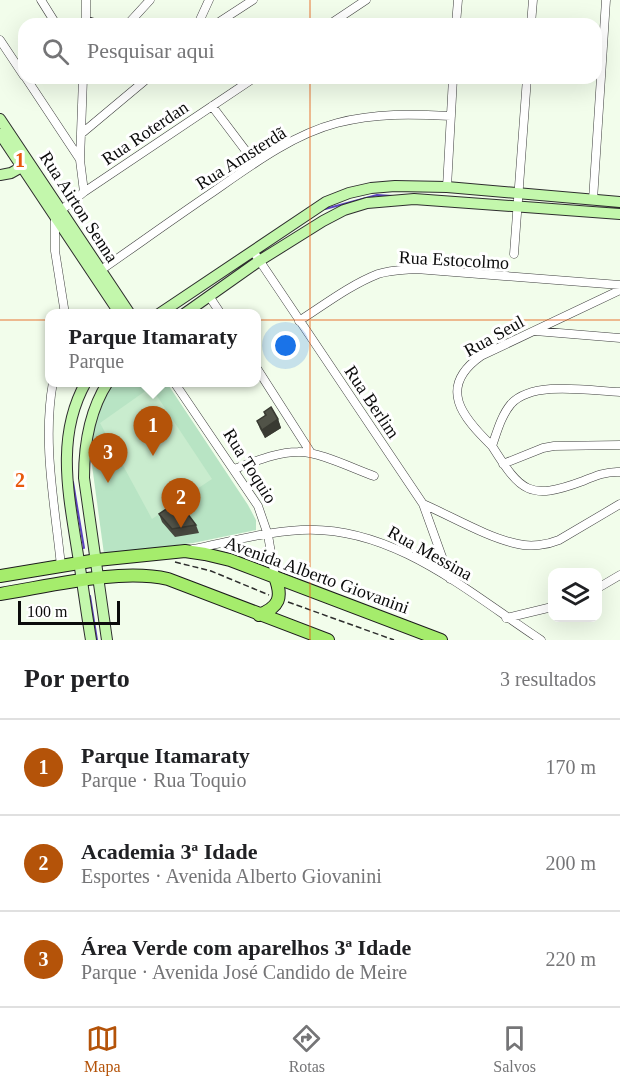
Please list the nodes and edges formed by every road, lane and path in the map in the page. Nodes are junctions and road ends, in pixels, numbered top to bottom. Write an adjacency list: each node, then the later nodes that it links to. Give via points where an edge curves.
1 (41, 0): 10 (street)
2 (86, 0): 11 (street)
3 (150, 0): 12 (street)
4 (209, 0): 13 (street)
5 (253, 0): 14 (street)
6 (366, 0): 15 (street)
7 (458, 0): 16 (street)
8 (533, 0): 17 (street)
9 (606, 0): 19 (street)
10 (52, 18)
11 (86, 18)
12 (134, 18)
13 (201, 18)
14 (225, 18)
15 (339, 18)
16 (456, 18)
17 (532, 18)
18 (0, 40): 20 (street)
19 (602, 62)
20 (18, 67)
21 (30, 84): 33 (street)
22 (83, 84): 31 (street)
23 (141, 84): 31 (street)
24 (245, 84): 28 (street, Rua Roterdan)
25 (453, 84): 29 (street)
26 (527, 84): 39 (street)
27 (601, 84): 40 (street)
28 (212, 106): 34 (street); 38 (street, Rua Roterdan)
29 (451, 116): 34 (street, Rua Amsterdã, via 400,113 335,124); 37 (street)
30 (0, 119): 32 (street, Rua Airton Senna)
31 (81, 134): 33 (street)
32 (3, 136): 35 (street, Rua Airton Senna)
33 (80, 160): 38 (street)
34 (255, 163): 46 (street, Rua Amsterdã)
35 (26, 164): 36 (street); 42 (street, Rua Airton Senna)
36 (0, 176)
37 (447, 187): 39 (street); 45 (street, via 387,187 349,193 326,202)
38 (84, 192): 42 (street, Rua Roterdan)
39 (518, 200): 40 (street); 43 (street); 44 (street); 45 (street, via 414,199 367,203 323,220)
40 (593, 200): 41 (street)
41 (620, 202)
42 (58, 212): 46 (street, Rua Airton Senna); 50 (street, via 55,250); 51 (street)
43 (620, 214)
44 (514, 254)
45 (256, 256): 49 (street); 53 (street); 56 (street, Rua Berlim)
46 (101, 270): 52 (street, Rua Airton Senna)
47 (620, 285): 56 (street, Rua Estocolmo, via 396,270 378,274)
48 (620, 290): 57 (street, Rua Seul)
49 (209, 296): 54 (street); 55 (street)
50 (64, 309)
51 (117, 309)
52 (127, 309)
53 (167, 309)
54 (191, 309)
55 (218, 309)
56 (299, 321): 72 (street, Rua Berlim)
57 (535, 331): 58 (street); 66 (street, Rua Seul, via 481,356 467,366 458,380 462,410 471,426)
58 (620, 338)
59 (261, 375): 67 (street)
60 (51, 387): 79 (street, via 48,439)
61 (84, 387): 78 (street, via 71,415 66,440 66,484)
62 (105, 387): 76 (street, via 95,406 84,453 84,478)
63 (177, 387): 69 (street, Rua Toquio)
64 (620, 392): 66 (street, via 551,389 522,395 503,414)
65 (620, 445): 68 (street, via 554,446)
66 (492, 447): 68 (street)
67 (311, 453): 69 (street, via 280,454); 71 (street)
68 (503, 464): 70 (street, via 524,488 537,491 551,491)
69 (234, 469): 74 (street, Rua Toquio, via 258,506)
70 (620, 472)
71 (374, 476)
72 (423, 504): 73 (street, via 493,535 532,546 559,540); 84 (street, Rua Berlim)
73 (620, 504)
74 (268, 535): 75 (street, Rua Messina); 83 (street, Rua Toquio); 84 (street, Rua Messina, via 302,530 366,536 391,545)
75 (185, 551): 76 (main road, Avenida Alberto Giovanini); 83 (main road, Avenida Alberto Giovanini, via 230,560)
76 (97, 560): 78 (main road, Avenida Alberto Giovanini); 82 (street)
77 (175, 562): 88 (path, via 211,571)
78 (79, 563): 79 (main road, Avenida Alberto Giovanini); 85 (street)
79 (61, 566): 81 (main road, Avenida Alberto Giovanini)
80 (620, 575): 86 (street)
81 (0, 576)
82 (99, 578): 85 (main road); 90 (main road, via 140,575 168,579); 93 (street)
83 (275, 578): 88 (main road); 96 (main road, Avenida Alberto Giovanini)
84 (450, 579): 91 (street, Rua Messina)
85 (82, 581): 87 (main road); 92 (street)
86 (602, 585)
87 (0, 594)
88 (279, 599): 90 (main road); 95 (path)
89 (548, 608): 91 (street)
90 (259, 615): 94 (main road)
91 (506, 618): 97 (street, Rua Messina)
92 (91, 640)
93 (107, 640)
94 (328, 640)
95 (394, 640)
96 (441, 640)
97 (541, 640)

